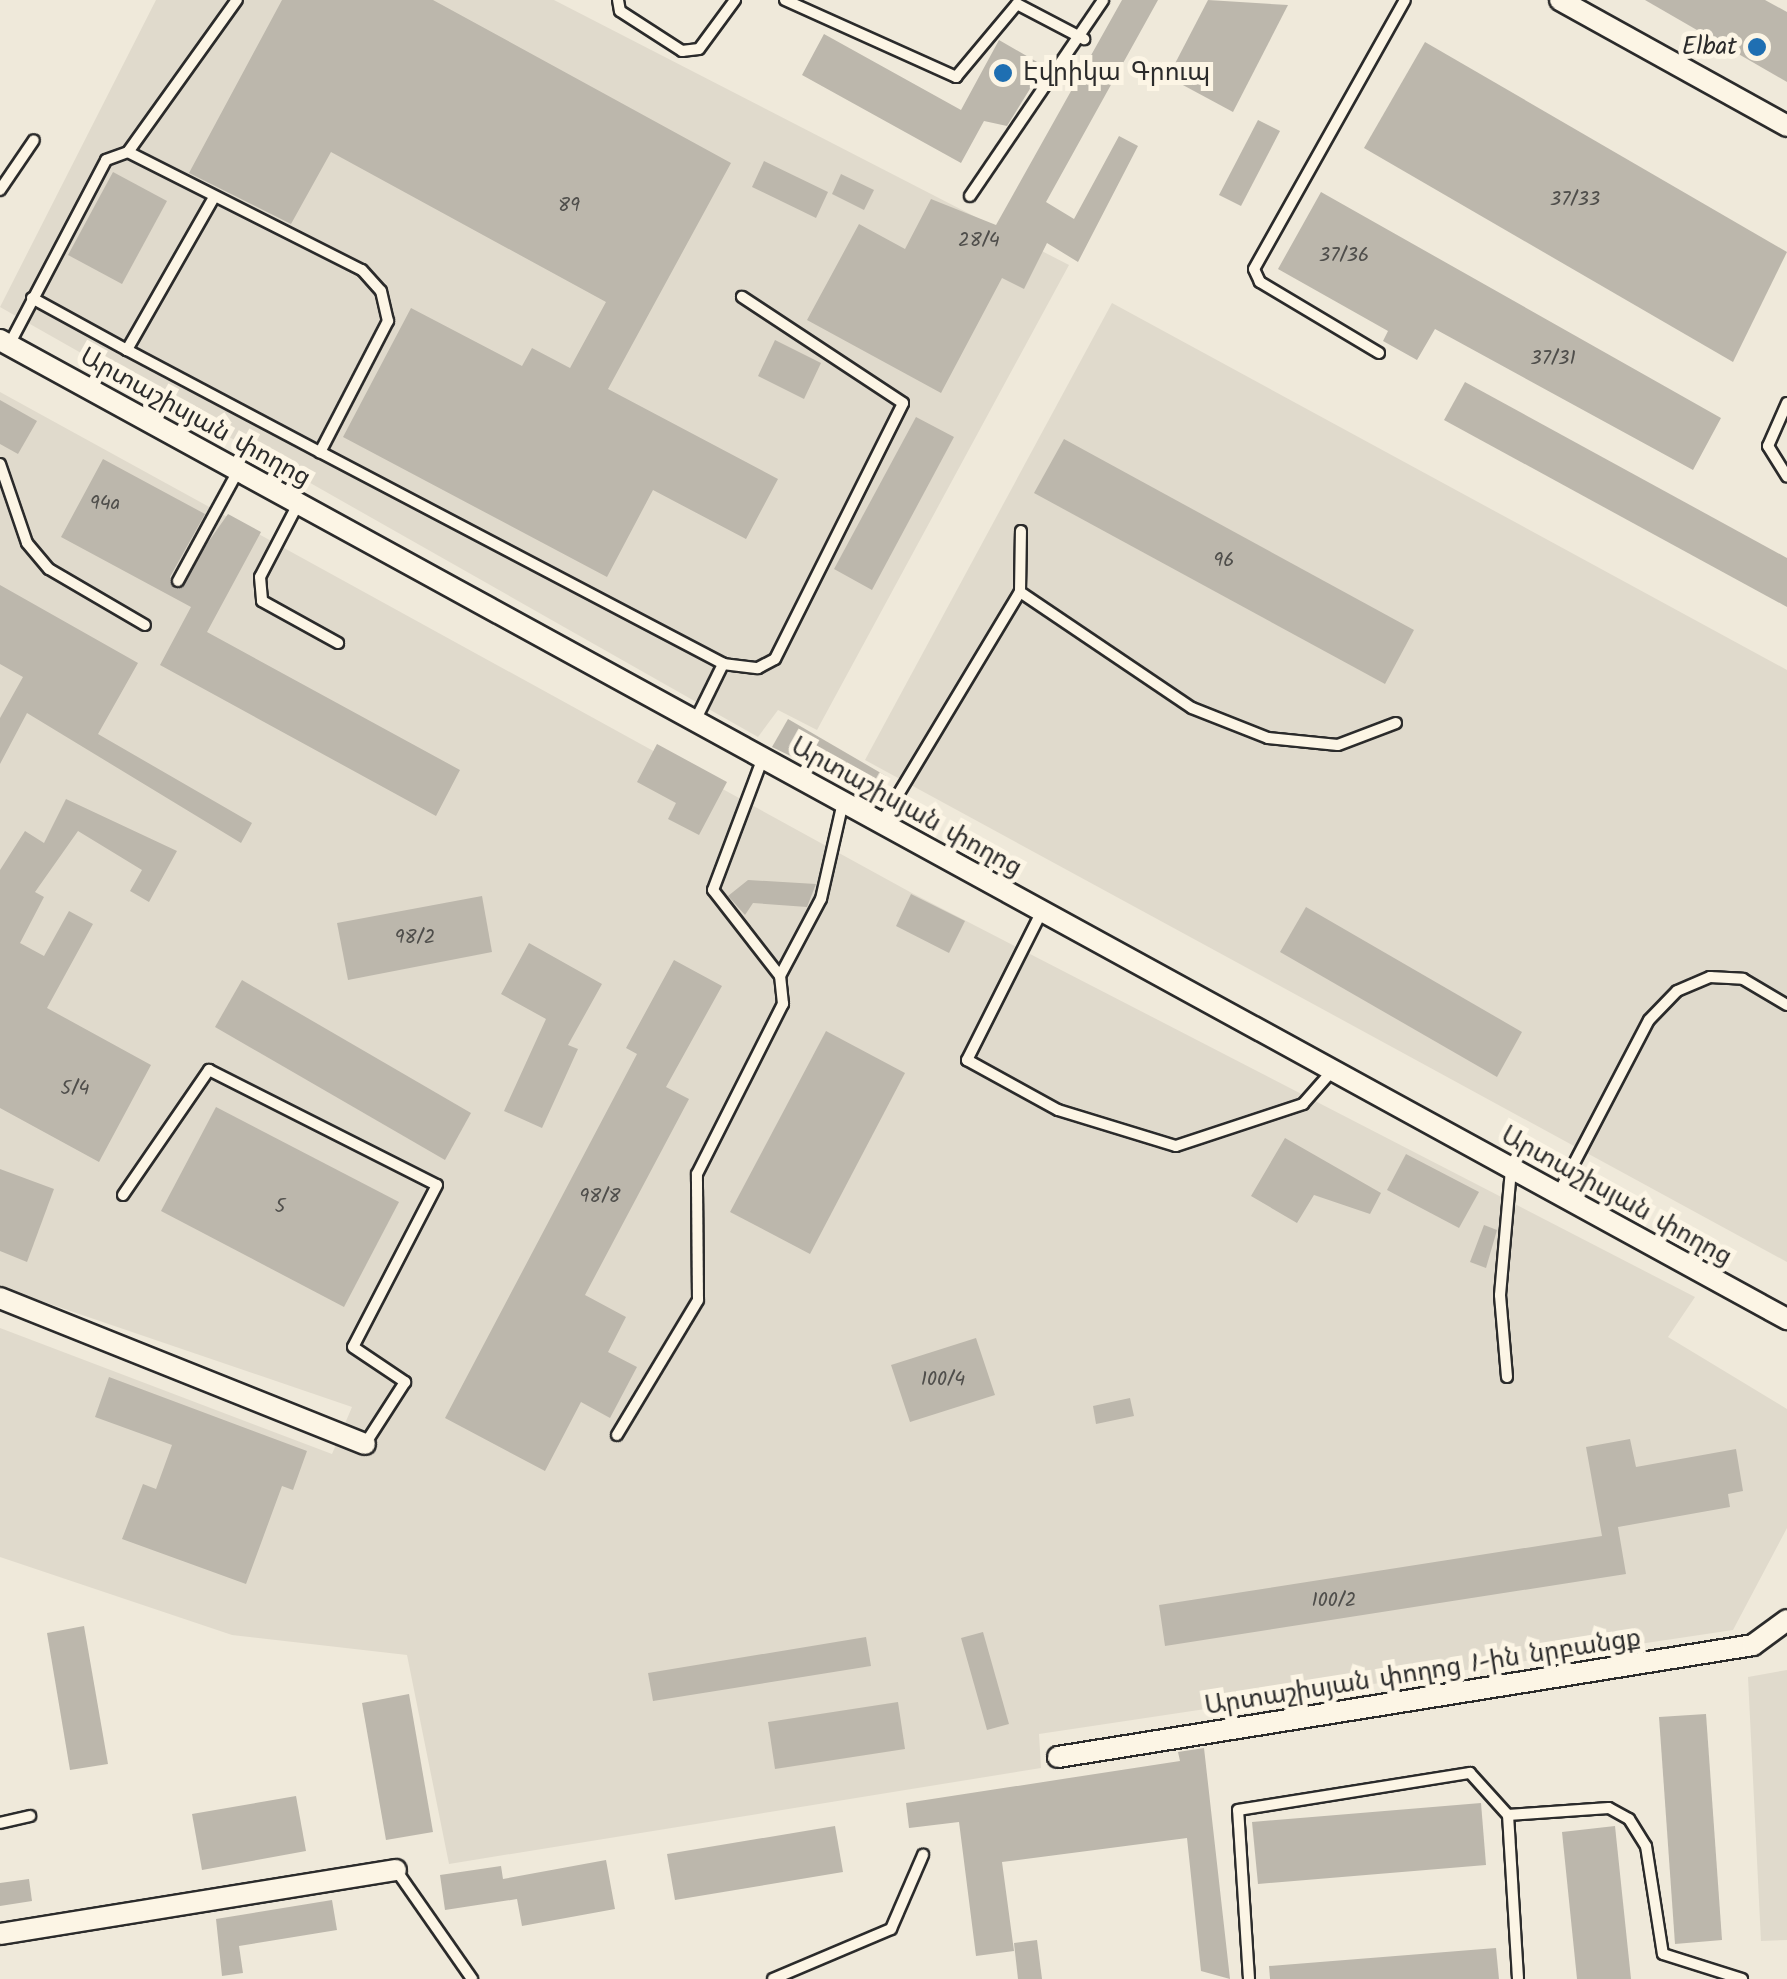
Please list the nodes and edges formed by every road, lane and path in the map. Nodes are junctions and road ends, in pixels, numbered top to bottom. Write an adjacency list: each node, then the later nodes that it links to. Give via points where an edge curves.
1 (237, 0): 11 (lane)
2 (618, 0): 3 (lane, via 620,10 682,51 698,49)
3 (735, 0)
4 (785, 0): 8 (lane, via 956,77 1018,4)
5 (1103, 0): 8 (lane)
6 (1406, 0): 19 (lane, via 1254,269 1260,282)
7 (1560, 0): 9 (street)
8 (1084, 39): 13 (lane)
9 (1787, 126)
10 (34, 140): 12 (lane)
11 (128, 152): 14 (lane); 16 (lane, via 106,160)
12 (0, 190)
13 (970, 196)
14 (212, 199): 18 (lane); 21 (lane, via 362,270 381,291 388,321)
15 (742, 297): 31 (lane, via 903,403 775,659 758,668)
16 (32, 298): 17 (lane); 18 (lane)
17 (4, 342): 23 (street, Արտաշիսյան փողոց)
18 (127, 350): 21 (lane)
19 (1379, 352)
20 (1787, 403): 24 (lane, via 1768,446)
21 (320, 452): 31 (lane)
22 (0, 464): 29 (lane, via 28,543 49,569)
23 (238, 470): 25 (street, Արտաշիսյան փողոց); 27 (lane)
24 (1787, 476)
25 (298, 503): 30 (lane, via 260,577 262,601); 32 (street, Արտաշիսյան փողոց)
26 (1021, 531): 28 (lane)
27 (178, 580)
28 (1020, 592): 33 (lane, via 1192,708 1268,738 1338,745); 36 (lane)
29 (145, 625)
30 (338, 643)
31 (722, 664): 32 (lane)
32 (696, 721): 34 (street, Արտաշիսյան փողոց)
33 (1396, 723)
34 (762, 758): 35 (street, Արտաշիսյան փողոց); 38 (lane, via 713,890)
35 (842, 802): 36 (street, Արտաշիսյան փողոց); 38 (lane, via 821,899)
36 (881, 823): 37 (street, Արտաշիսյան փողոց)
37 (1042, 911): 40 (street, Արտաշիսյան փողոց); 40 (lane, via 967,1060 997,1077 1073,1116 1176,1146 1303,1104)
38 (780, 976): 47 (lane, via 783,1004 697,1174 698,1300)
39 (1787, 1004): 42 (lane, via 1743,979 1710,977 1677,991 1649,1020)
40 (1332, 1070): 41 (street, Արտաշիսյան փողոց)
41 (1511, 1168): 42 (street, Արտաշիսյան փողոց); 46 (lane, via 1500,1295)
42 (1558, 1194): 45 (street, Արտաշիսյան փողոց)
43 (123, 1195): 48 (lane, via 209,1070 437,1185 353,1347 405,1382)
44 (0, 1298): 48 (street)
45 (1787, 1319)
46 (1507, 1377)
47 (617, 1435)
48 (365, 1444)
49 (1787, 1620): 50 (street, Արտաշիսյան փողոց 1-ին նրբանցք, via 1753,1645)
50 (1058, 1757)
51 (1508, 1814): 59 (lane, via 1470,1773 1238,1810); 60 (lane); 61 (lane, via 1609,1808 1629,1819 1646,1846 1664,1954)
52 (30, 1816): 53 (lane)
53 (0, 1823)
54 (923, 1856): 58 (lane, via 891,1930)
55 (396, 1870): 56 (street); 57 (lane)
56 (0, 1934)
57 (472, 1979)
58 (772, 1979)
59 (1249, 1979)
60 (1518, 1979)
61 (1742, 1979)

